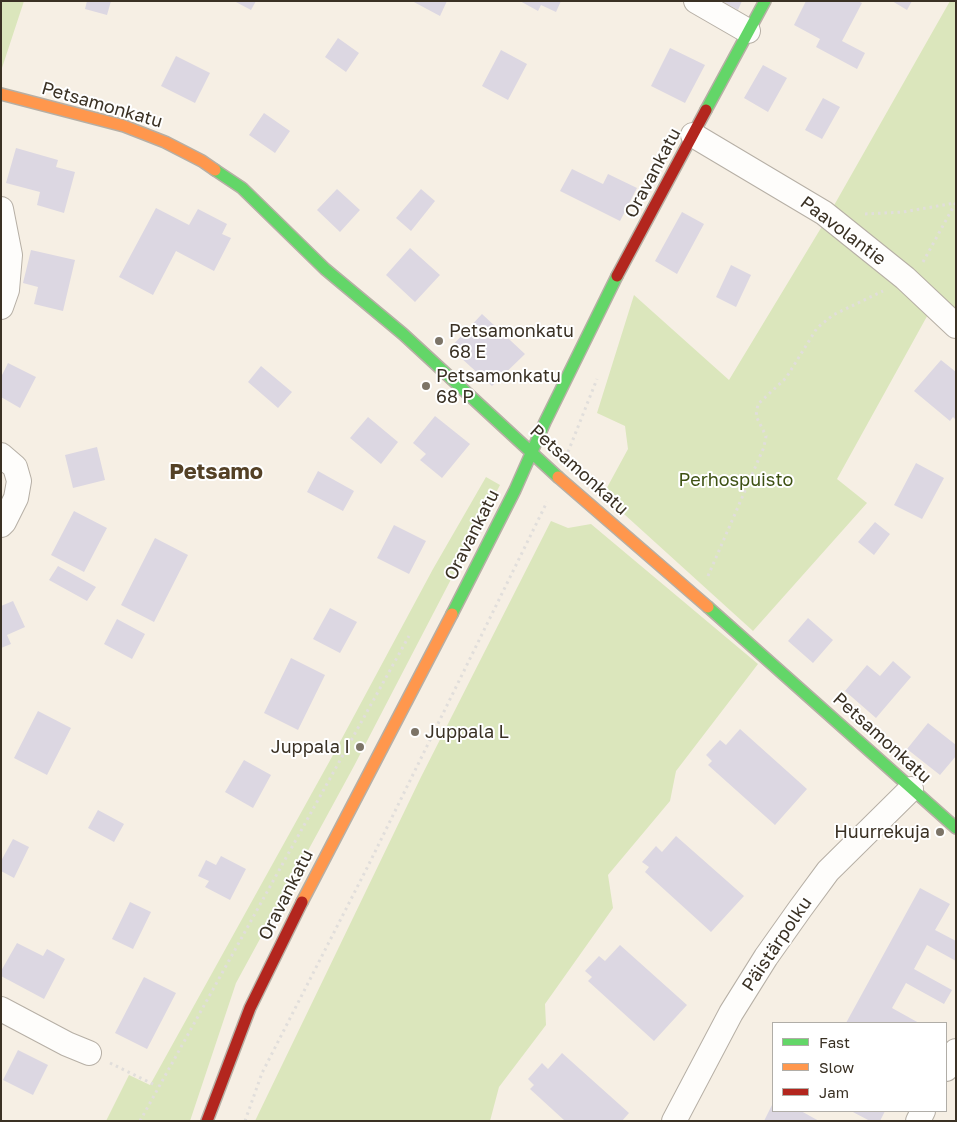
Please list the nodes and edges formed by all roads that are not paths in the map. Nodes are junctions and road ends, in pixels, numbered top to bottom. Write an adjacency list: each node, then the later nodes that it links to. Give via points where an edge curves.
1 (696, 1): 3 (street)
2 (765, 1): 3 (street, Oravankatu)
3 (748, 30): 5 (street, Oravankatu)
4 (1, 94): 9 (street, Petsamonkatu, via 124,126 165,142 242,188 325,269 403,334)
5 (693, 135): 8 (street, Paavolantie, via 824,213 908,281); 9 (street, Oravankatu, via 614,284)
6 (1, 209): 7 (street, via 10,255 7,290)
7 (1, 307)
8 (956, 326)
9 (532, 452): 12 (street, Petsamonkatu); 18 (street, Oravankatu, via 374,766 283,938 250,1008)
10 (1, 455): 11 (street, via 15,467 19,481 16,498)
11 (1, 525)
12 (911, 789): 13 (street, Petsamonkatu); 21 (street, Päistärpolku, via 828,871 800,908 731,1013)
13 (956, 828)
14 (1, 1009): 16 (street)
15 (956, 1051): 17 (street)
16 (89, 1053)
17 (947, 1067)
18 (220, 1090): 19 (street, Oravankatu); 20 (street, Oravankatu)
19 (207, 1121)
20 (217, 1121)
21 (674, 1121)

